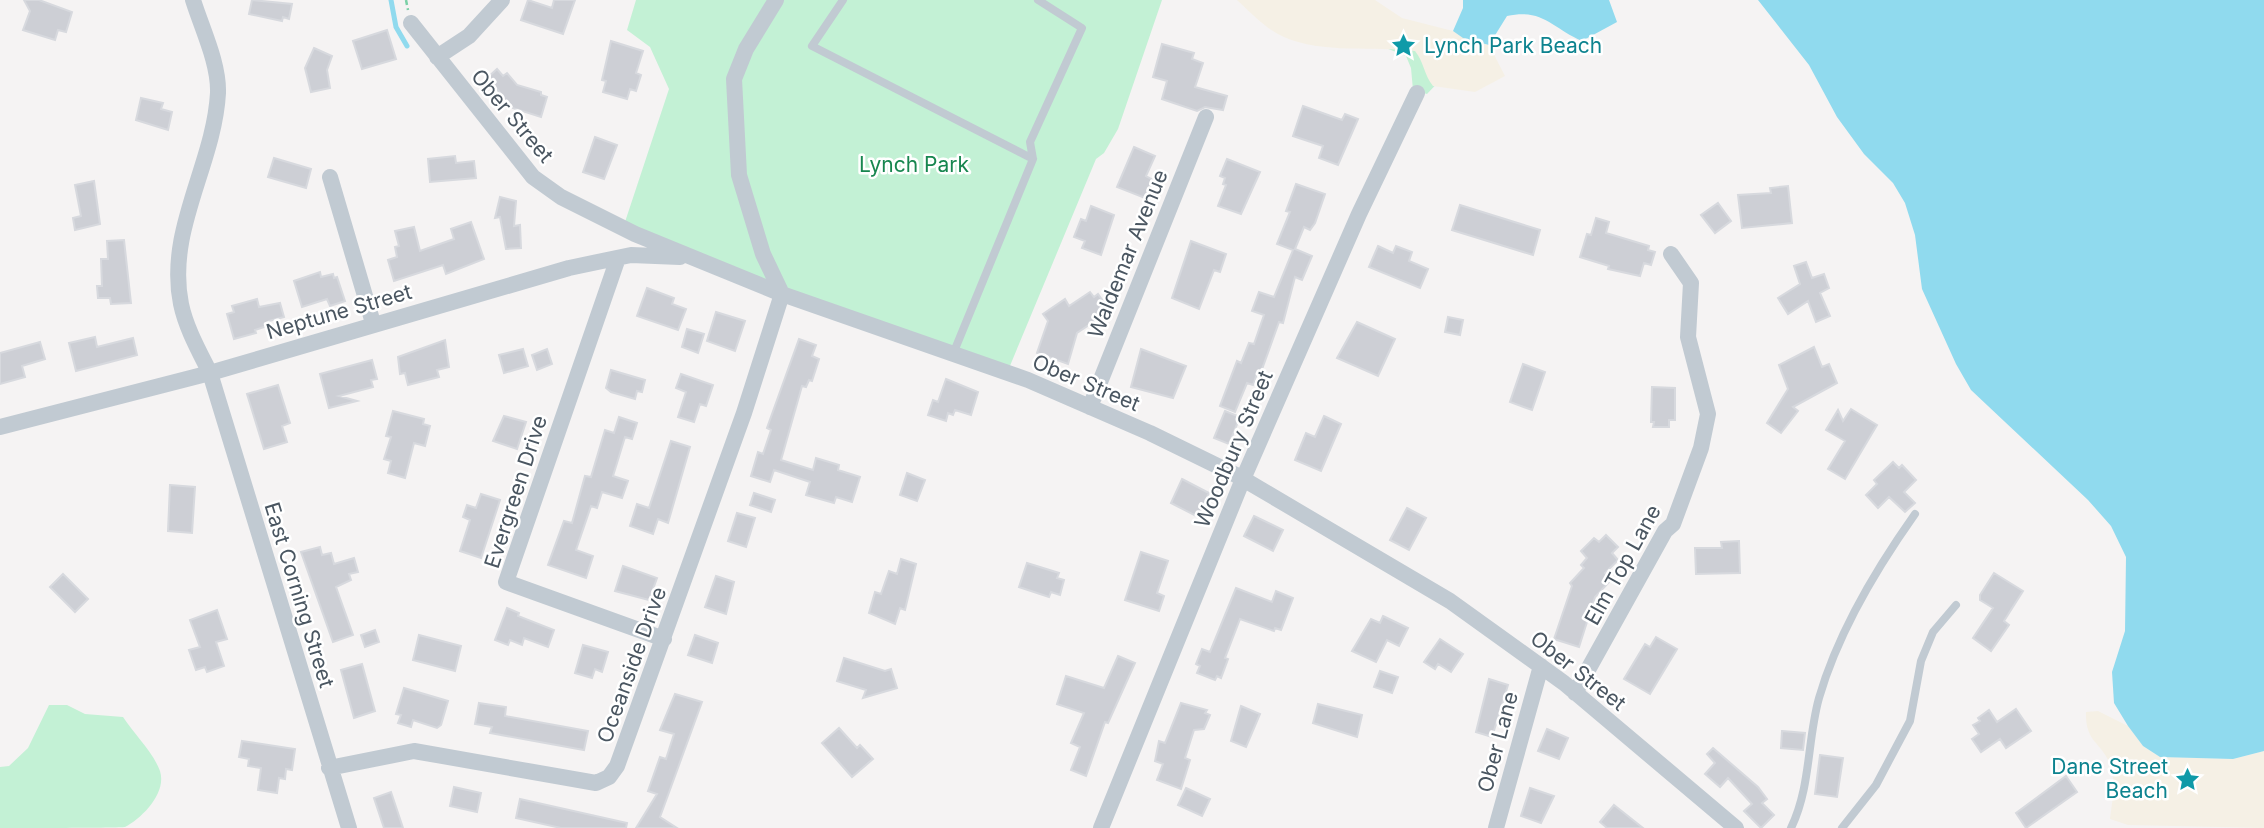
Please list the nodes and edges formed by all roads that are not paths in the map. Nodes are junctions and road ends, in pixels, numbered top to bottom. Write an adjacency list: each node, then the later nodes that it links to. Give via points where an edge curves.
1 (193, 0): 18 (street, East Corning Street, via 214,63 218,92 178,266 185,320)
2 (502, 0): 7 (street, via 469,36)
3 (776, 0): 15 (street, via 734,79 739,175 763,254)
4 (842, 0): 10 (lane, via 812,46)
5 (1038, 0): 10 (lane, via 1082,28 1030,142)
6 (411, 23): 7 (street, Ober Street)
7 (437, 57): 13 (street, Ober Street, via 533,177 588,212)
8 (1417, 93): 21 (street, Woodbury Street)
9 (1206, 117): 19 (street, Waldemar Avenue)
10 (1033, 159): 17 (lane)
11 (330, 177): 16 (street)
12 (1671, 254): 26 (street, Elm Top Lane, via 1692,283 1688,337 1708,414 1673,524)
13 (693, 257): 14 (street, Neptune Street); 15 (street, Ober Street)
14 (618, 258): 16 (street, Neptune Street); 24 (street, Evergreen Drive, via 506,582)
15 (782, 294): 17 (street, Ober Street); 24 (street, Oceanside Drive)
16 (373, 323): 18 (street, Neptune Street)
17 (953, 354): 19 (street, Ober Street)
18 (210, 373): 20 (street, Neptune Street); 27 (street, East Corning Street)
19 (1090, 407): 21 (street, Ober Street)
20 (0, 427)
21 (1243, 479): 25 (street, Ober Street, via 1403,571); 30 (street, Woodbury Street)
22 (1915, 514): 33 (lane, via 1887,554 1837,651 1819,698 1803,797)
23 (1956, 605): 34 (lane, via 1933,632 1921,661 1910,721 1901,739 1876,785)
24 (664, 639): 27 (street, Oceanside Drive, via 617,766 609,777 596,783 414,751)
25 (1541, 666): 26 (street, Ober Street); 31 (street, Ober Lane)
26 (1575, 693): 32 (street, Ober Street)
27 (329, 768): 28 (street, East Corning Street)
28 (346, 821): 29 (street)
29 (334, 828)
30 (1101, 828)
31 (1496, 828)
32 (1736, 828)
33 (1791, 828)
34 (1842, 828)

